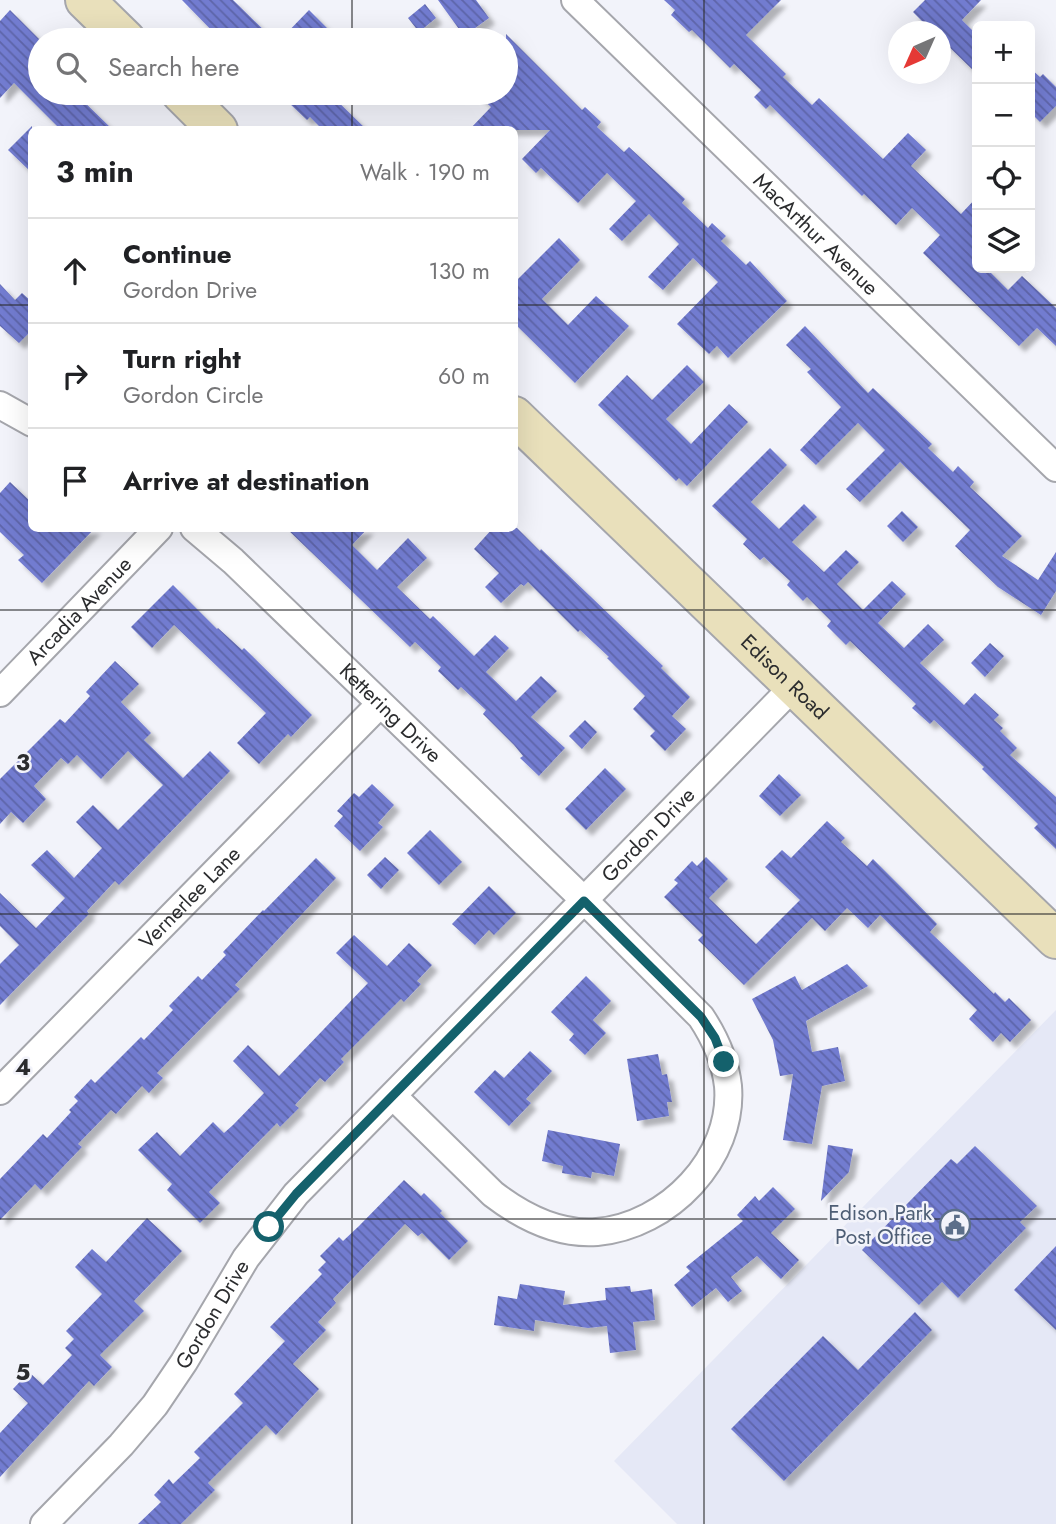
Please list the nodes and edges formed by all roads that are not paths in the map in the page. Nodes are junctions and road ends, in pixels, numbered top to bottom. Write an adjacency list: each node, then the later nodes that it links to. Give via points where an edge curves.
1 (85, 0): 3 (main road)
2 (575, 0): 9 (street, MacArthur Avenue)
3 (114, 28)
4 (192, 105): 5 (main road)
5 (214, 126)
6 (0, 405): 8 (street)
7 (518, 420): 12 (main road, Edison Road)
8 (28, 421)
9 (1056, 468)
10 (155, 532): 13 (street, Arcadia Avenue)
11 (199, 532): 14 (street, Kettering Drive)
12 (794, 686): 15 (street, Gordon Drive); 16 (main road, Edison Road)
13 (0, 693)
14 (380, 704): 15 (street, Kettering Drive); 17 (street, Vernerlee Lane)
15 (584, 901): 18 (street, Gordon Drive); 18 (street, Kettering Drive, via 701,1017 715,1038 724,1062 727,1113 715,1149 694,1181 674,1200 625,1226 597,1232 545,1224 493,1194)
16 (1056, 939)
17 (0, 1091)
18 (393, 1096): 19 (street, Gordon Drive, via 269,1227 155,1405)
19 (44, 1524)

